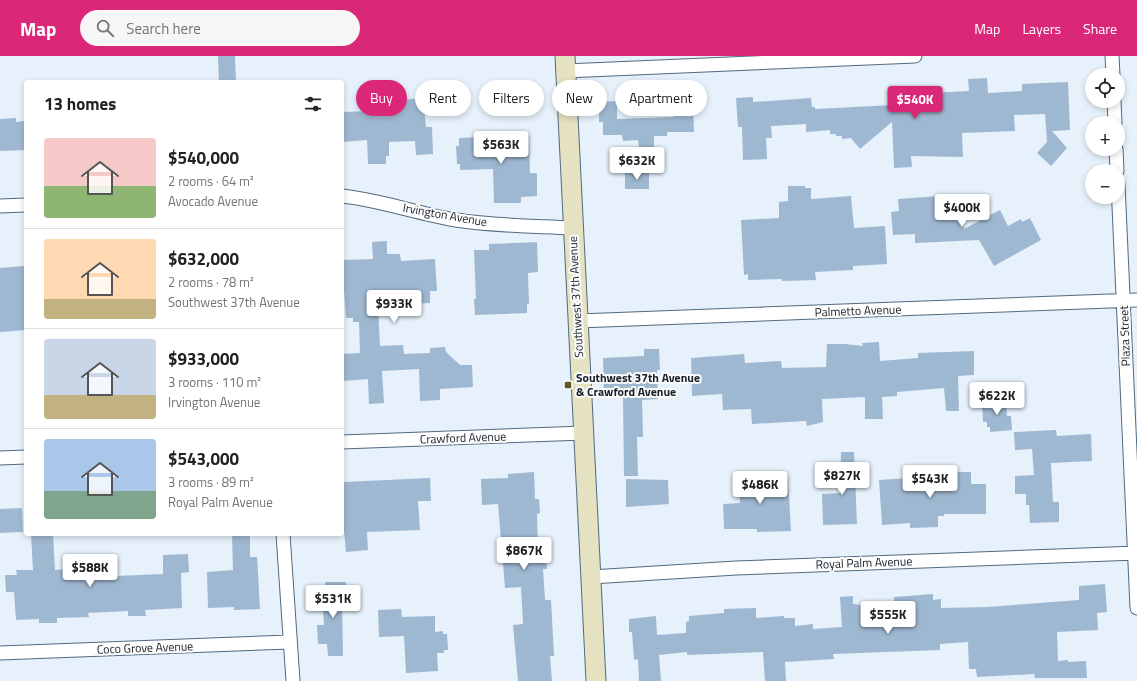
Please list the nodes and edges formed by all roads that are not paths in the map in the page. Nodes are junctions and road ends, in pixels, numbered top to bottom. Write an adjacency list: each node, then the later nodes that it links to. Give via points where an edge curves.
1 (916, 56): 3 (street)
2 (1112, 56): 4 (street)
3 (565, 63): 9 (main road, Southwest 37th Avenue)
4 (1113, 68)
5 (344, 196): 9 (street, Irvington Avenue, via 377,201 437,217 469,222)
6 (1119, 204): 11 (street, Plaza Street)
7 (24, 205): 8 (street)
8 (0, 206)
9 (572, 228): 12 (main road, Southwest 37th Avenue)
10 (1137, 300): 11 (street, Palmetto Avenue)
11 (1123, 301): 12 (street, Palmetto Avenue); 18 (street, Plaza Street)
12 (578, 321): 13 (main road, Southwest 37th Avenue)
13 (584, 433): 14 (street, Crawford Avenue); 19 (main road, Southwest 37th Avenue)
14 (344, 442)
15 (24, 457): 16 (street)
16 (0, 458)
17 (283, 536): 21 (street)
18 (1136, 553): 19 (street, Royal Palm Avenue, via 736,568); 20 (street, Plaza Street)
19 (591, 577): 24 (main road, Southwest 37th Avenue)
20 (1137, 608)
21 (290, 642): 22 (street, Coco Grove Avenue); 23 (street)
22 (0, 653)
23 (292, 681)
24 (596, 681)

